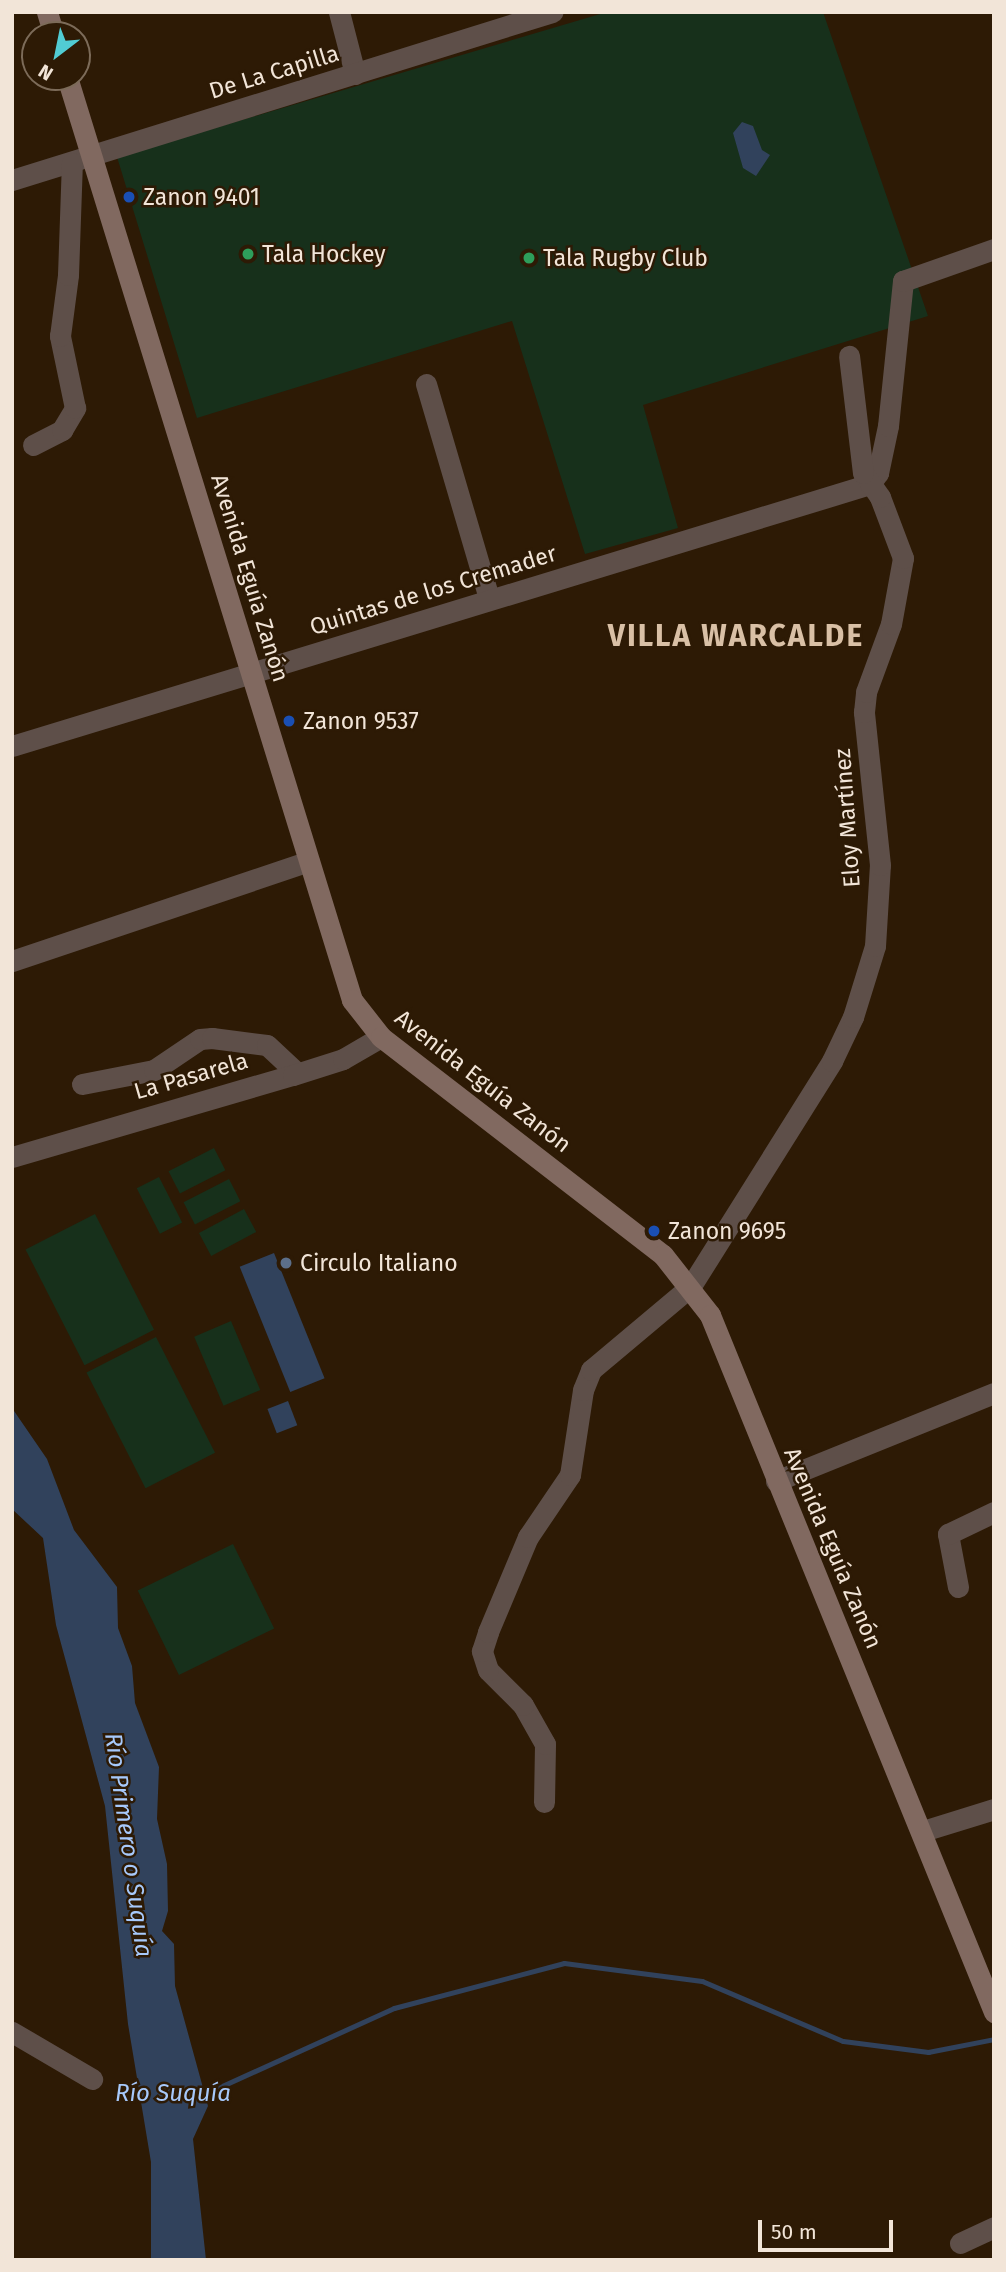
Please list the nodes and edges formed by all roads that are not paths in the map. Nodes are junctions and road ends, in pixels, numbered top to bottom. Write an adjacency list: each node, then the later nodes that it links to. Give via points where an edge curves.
1 (339, 12): 3 (street)
2 (552, 12): 3 (street, De La Capilla)
3 (355, 74): 5 (street, De La Capilla)
4 (70, 91): 5 (main road, Avenida Eguía Zanón)
5 (82, 160): 6 (street, De La Capilla); 10 (street, via 60,336 75,408 62,430); 13 (main road, Avenida Eguía Zanón)
6 (12, 180)
7 (994, 249): 11 (street, via 904,281 888,426 878,473)
8 (849, 356): 11 (street, Eloy Martínez, via 860,457)
9 (426, 384): 12 (street)
10 (33, 445)
11 (870, 484): 12 (street, Quintas de los Cremader); 21 (street, Eloy Martínez, via 880,497 903,558 891,624 866,692 864,712 880,865 875,946 853,1017 832,1061)
12 (489, 598): 13 (street, Quintas de los Cremader)
13 (252, 674): 14 (street, Quintas de los Cremader); 15 (main road, Avenida Eguía Zanón)
14 (12, 746)
15 (309, 861): 16 (street); 17 (main road, Avenida Eguía Zanón, via 346,985 361,1016)
16 (12, 961)
17 (381, 1037): 18 (street, La Pasarela, via 343,1059); 21 (main road, Avenida Eguía Zanón, via 626,1224)
18 (298, 1073): 19 (street, via 267,1045 212,1038 200,1039 153,1070); 20 (street, La Pasarela)
19 (82, 1084)
20 (12, 1157)
21 (691, 1286): 23 (main road, Avenida Eguía Zanón, via 710,1315); 26 (street, Eloy Martínez, via 591,1370 583,1390 570,1475 528,1537 482,1651 488,1670 523,1705 545,1744)
22 (994, 1393): 23 (street)
23 (776, 1481): 28 (main road, Avenida Eguía Zanón)
24 (994, 1512): 25 (street, via 948,1534)
25 (958, 1587)
26 (544, 1802)
27 (994, 1809): 28 (street)
28 (923, 1831): 29 (main road, Avenida Eguía Zanón)
29 (994, 2012)
30 (12, 2032): 31 (street)
31 (92, 2079)
32 (994, 2227): 33 (street)
33 (960, 2243)

